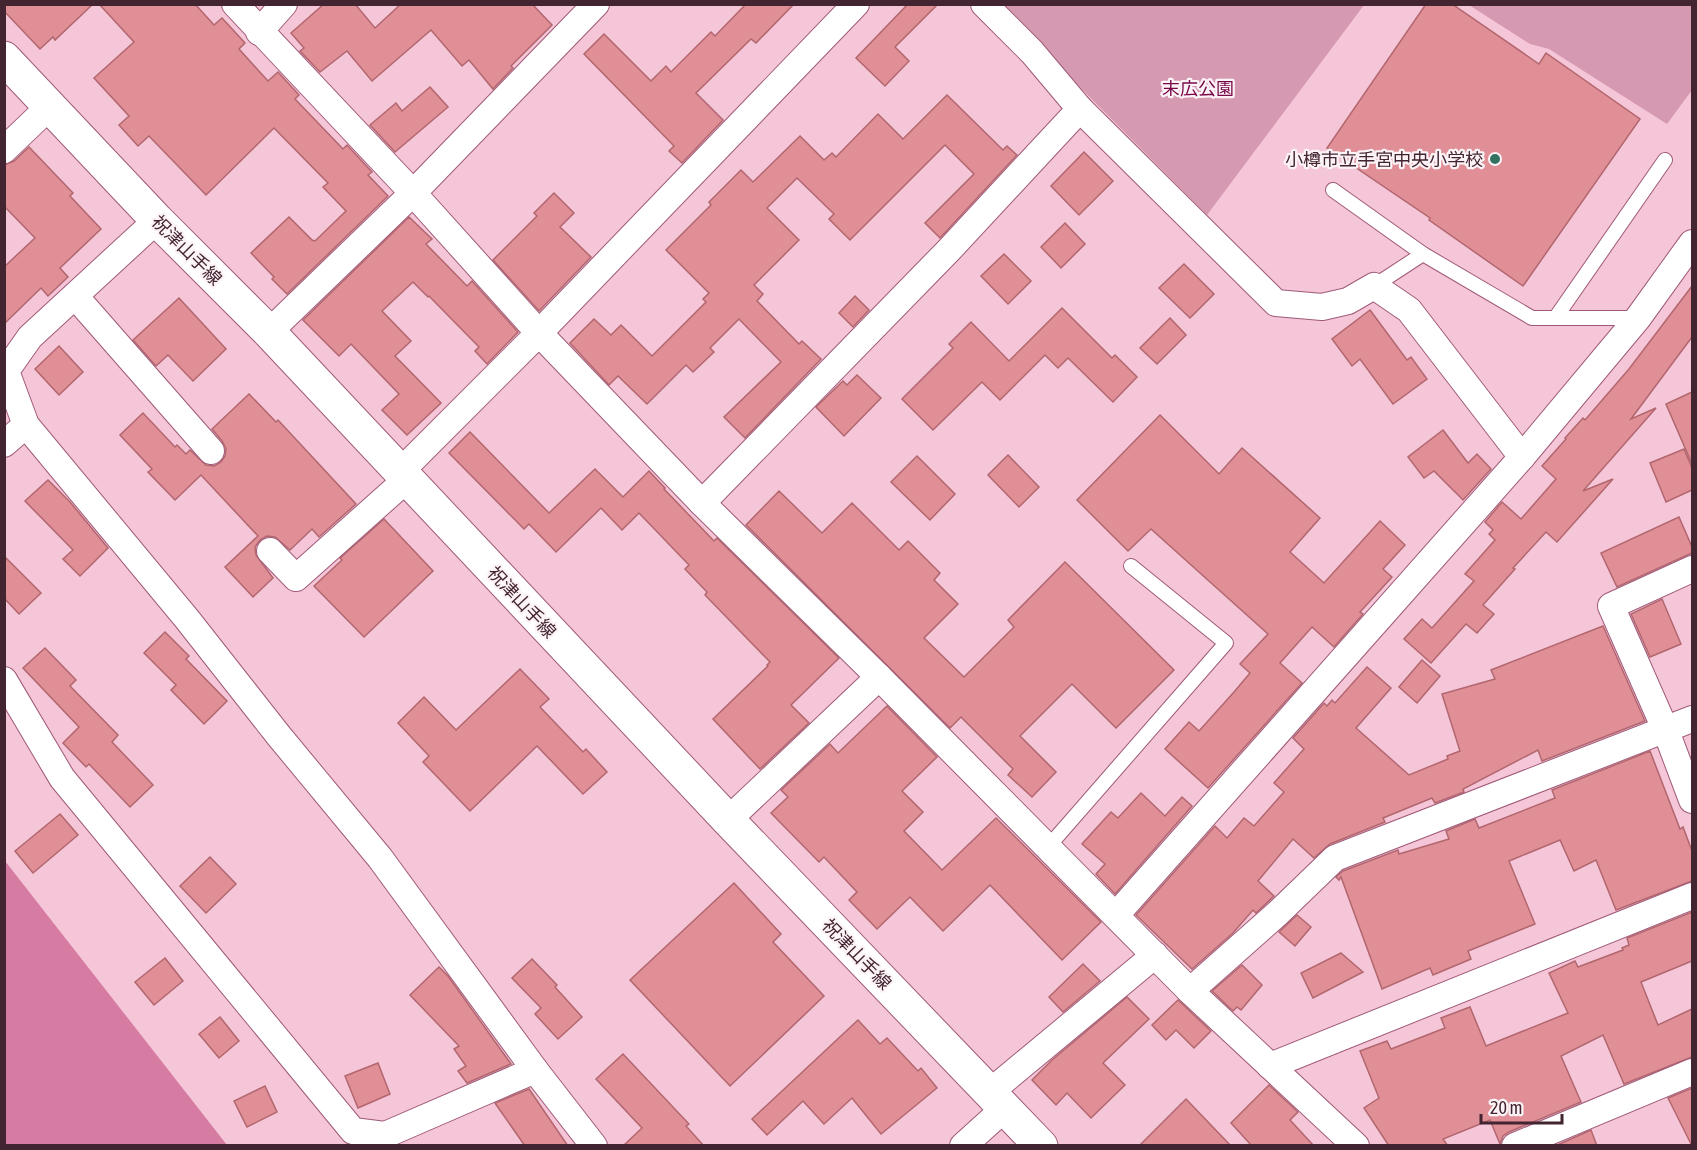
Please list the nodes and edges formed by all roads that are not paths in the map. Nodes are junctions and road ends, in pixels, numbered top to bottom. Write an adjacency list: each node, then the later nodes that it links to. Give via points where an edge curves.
1 (235, 4): 6 (street)
2 (284, 4): 6 (street)
3 (596, 4): 13 (street)
4 (856, 4): 22 (street)
5 (984, 4): 9 (street)
6 (259, 32): 13 (street)
7 (4, 58): 8 (street, 祝津山手線)
8 (50, 106): 10 (street); 14 (street, 祝津山手線)
9 (1080, 108): 17 (street, via 1276,303 1322,307 1348,301); 28 (street, via 948,251)
10 (4, 150)
11 (1665, 160): 19 (lane)
12 (1333, 190): 16 (lane)
13 (412, 193): 21 (street); 22 (street)
14 (157, 220): 18 (street); 21 (street, 祝津山手線)
15 (1692, 243): 20 (street)
16 (1423, 254): 17 (lane); 19 (lane, via 1532,318)
17 (1374, 286): 26 (street, via 1409,310)
18 (75, 296): 23 (street, via 30,337 6,371); 25 (street)
19 (1556, 317): 20 (lane)
20 (1638, 318): 26 (street)
21 (269, 332): 27 (street, 祝津山手線)
22 (539, 333): 27 (street); 28 (street)
23 (26, 425): 24 (street); 44 (street, via 380,858)
24 (4, 444)
25 (211, 451)
26 (1522, 457): 40 (street)
27 (404, 476): 29 (street, via 296,578); 37 (street, 祝津山手線)
28 (702, 503): 32 (street)
29 (270, 552)
30 (1131, 566): 38 (lane, via 1226,643)
31 (1692, 569): 35 (street, via 1611,606)
32 (879, 677): 37 (street); 38 (street)
33 (4, 680): 47 (street, via 62,778 353,1131)
34 (1692, 719): 35 (street)
35 (1666, 730): 36 (street); 42 (street, via 1335,858)
36 (1692, 800)
37 (728, 820): 46 (street, 祝津山手線)
38 (1048, 847): 40 (street)
39 (1692, 896): 43 (street)
40 (1116, 915): 41 (street)
41 (1155, 955): 42 (street); 46 (street)
42 (1190, 991): 43 (street)
43 (1270, 1066): 51 (street)
44 (535, 1070): 47 (street); 48 (street)
45 (1692, 1072): 52 (street)
46 (998, 1100): 49 (street); 50 (street, 祝津山手線)
47 (406, 1137)
48 (594, 1146)
49 (963, 1146)
50 (1041, 1146)
51 (1356, 1146)
52 (1515, 1146)

